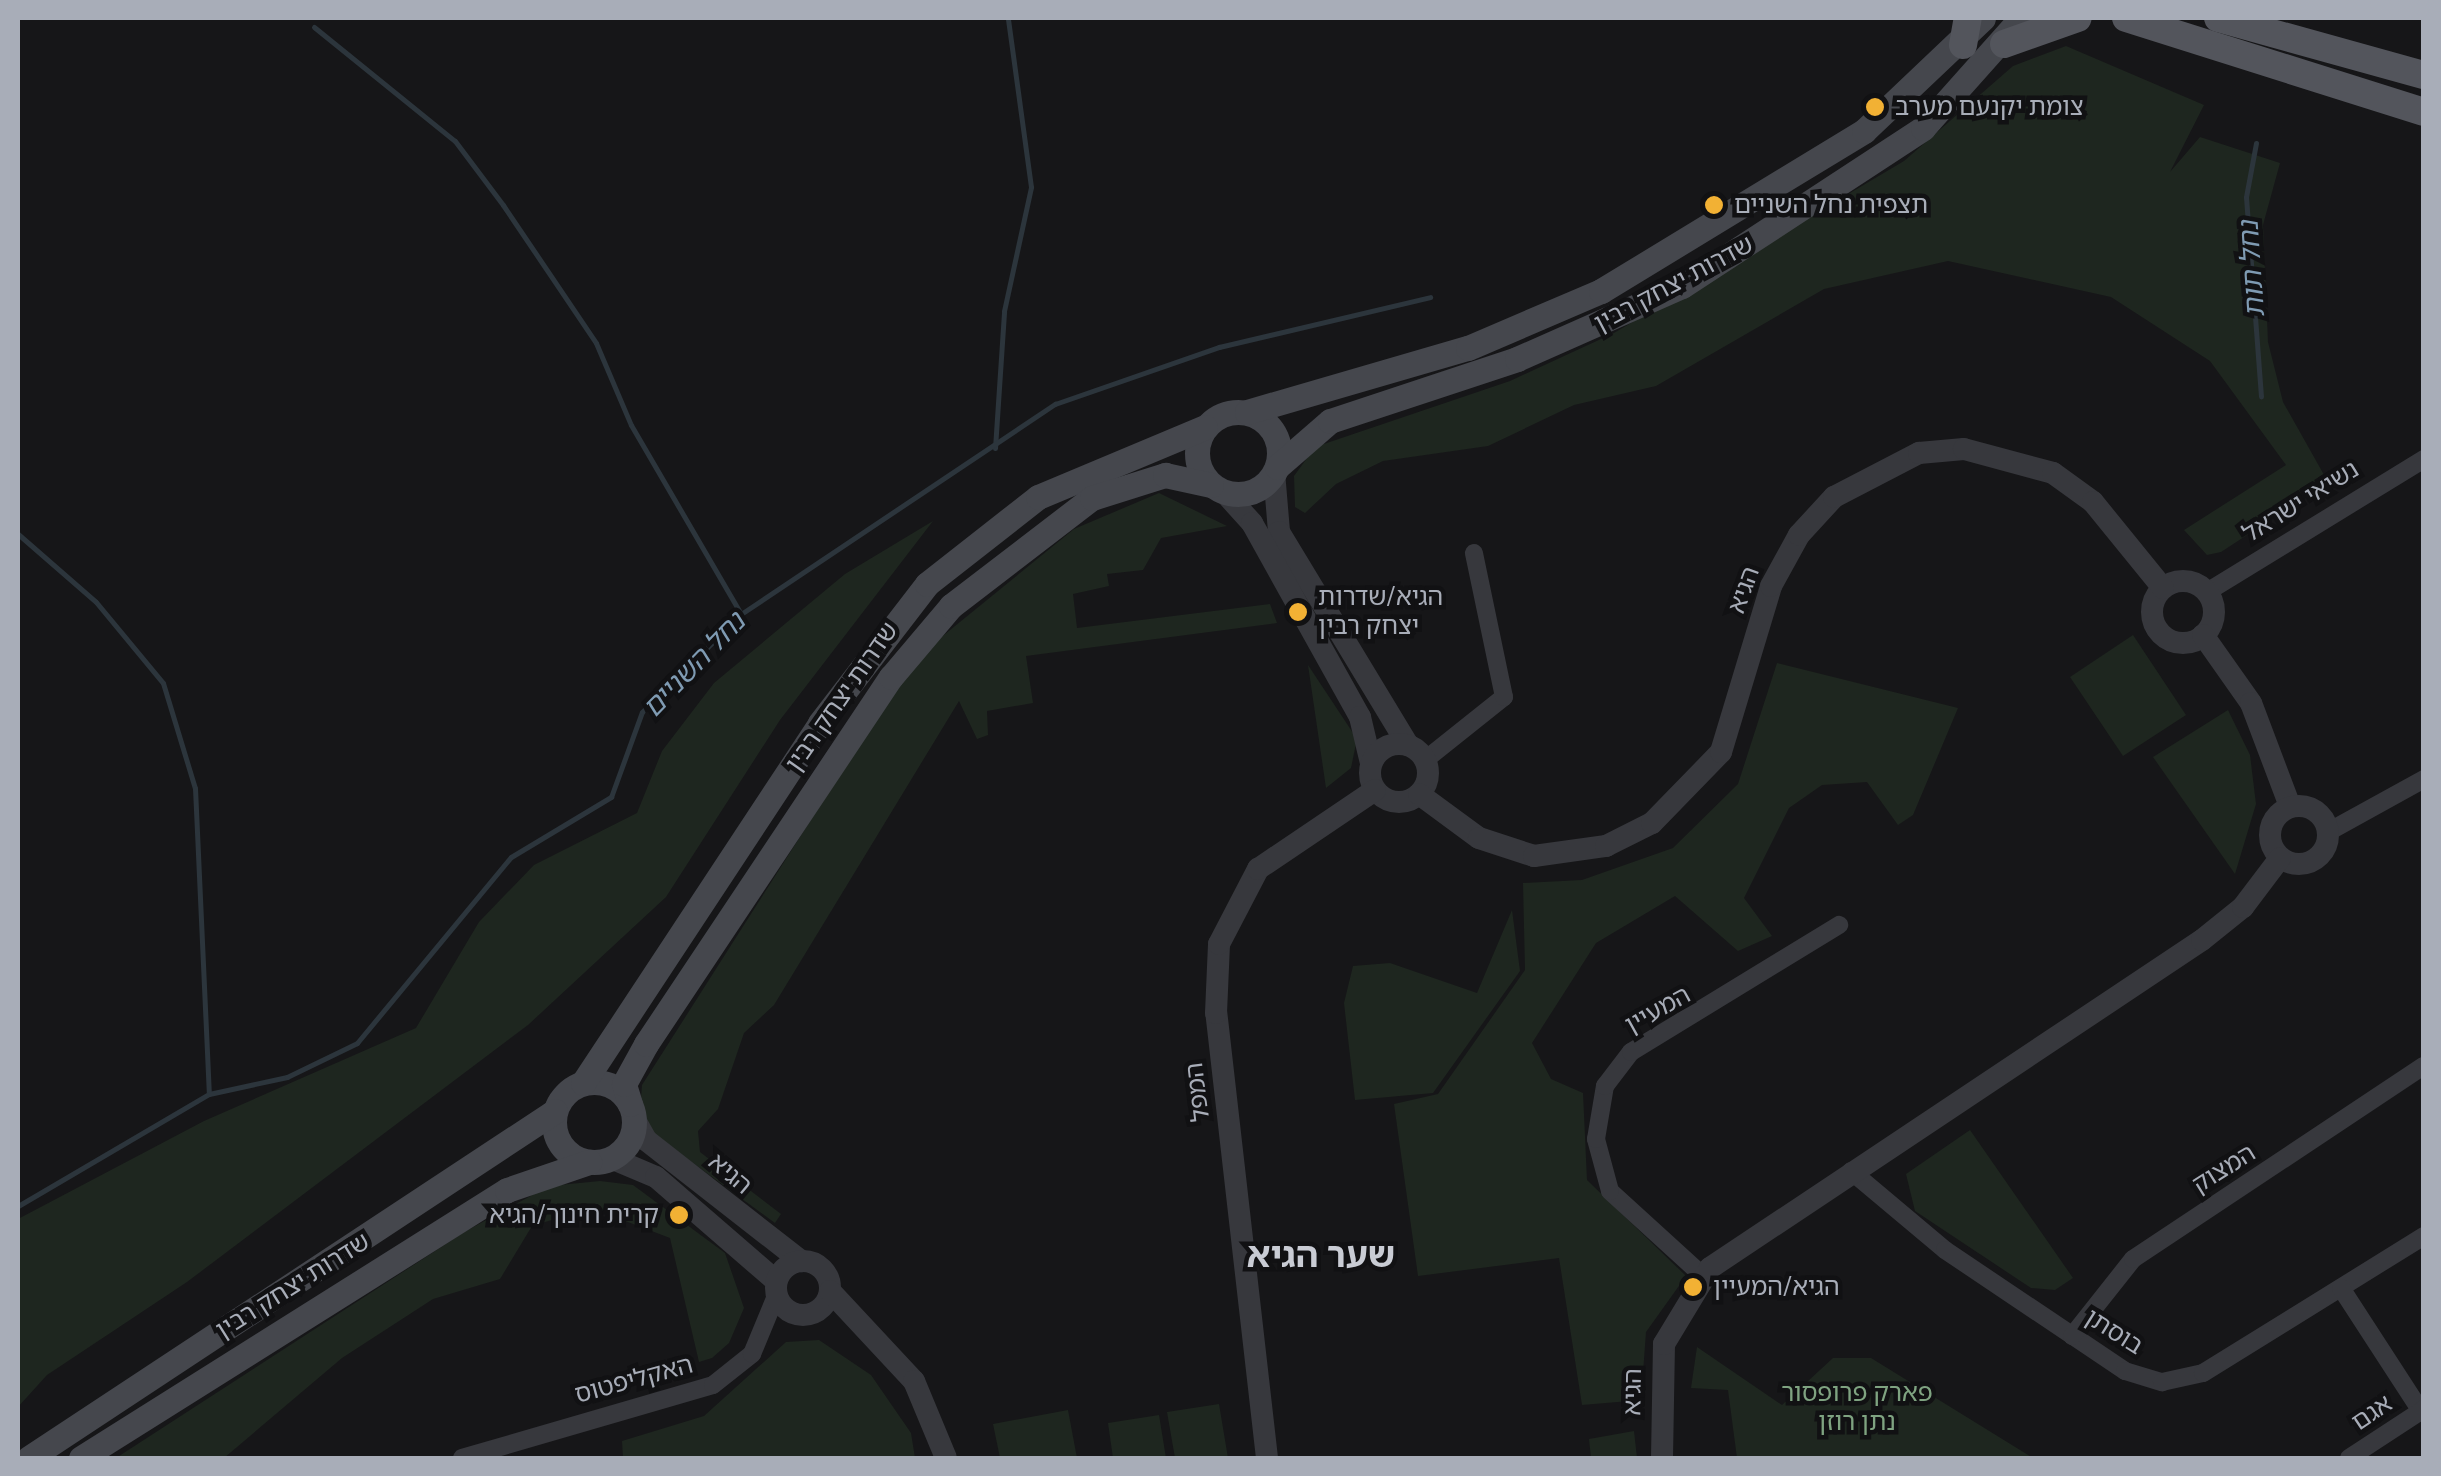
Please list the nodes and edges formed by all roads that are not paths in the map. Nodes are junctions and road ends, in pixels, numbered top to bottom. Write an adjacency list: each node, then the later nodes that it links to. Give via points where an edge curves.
1 (1982, 18): 6 (main road, שדרות יצחק רבין)
2 (2021, 18): 7 (main road, שדרות יצחק רבין)
3 (2078, 18): 7 (main road)
4 (2121, 18): 9 (main road)
5 (2218, 18): 8 (main road)
6 (1966, 31): 10 (main road, שדרות יצחק רבין, via 1842,146 1602,290 1468,348)
7 (2004, 44): 13 (main road, שדרות יצחק רבין, via 1960,96 1873,166 1682,286 1532,354 1330,421)
8 (2424, 75)
9 (2424, 112)
10 (1248, 412): 11 (main road); 13 (main road, via 1271,428)
11 (1206, 427): 14 (main road, via 1197,460); 29 (main road, שדרות יצחק רבין, via 1038,498 927,584 820,723)
12 (2424, 459): 17 (street, נשיאי ישראל)
13 (1275, 470): 14 (main road, via 1258,489); 19 (street, via 1280,532)
14 (1217, 488): 20 (street, via 1254,528 1360,717); 30 (main road, שדרות יצחק רבין, via 1164,475 1092,498 950,606 891,676 646,1044 624,1084)
15 (1474, 553): 19 (street, via 1504,698)
16 (2163, 588): 17 (street, via 2181,581); 18 (street, via 2153,606 2163,635 2183,642); 23 (street, הגיא, via 2104,514 2054,473 1984,452 1918,453 1834,496 1799,535 1771,586 1729,736 1671,810 1606,846 1534,856 1480,838)
17 (2207, 592): 18 (street, via 2213,619)
18 (2203, 635): 24 (street, via 2256,713)
19 (1417, 752): 20 (street, via 1386,747); 23 (street)
20 (1371, 763): 22 (street)
21 (2424, 779): 25 (street)
22 (1375, 790): 23 (street, via 1398,802); 48 (street, המפל, via 1258,870 1219,944 1216,1013)
23 (1419, 794)
24 (2290, 806): 25 (street, via 2315,810); 26 (street, via 2269,834)
25 (2328, 832): 26 (street, via 2308,863)
26 (2280, 858): 33 (street, הגיא, via 2243,907 2202,940)
27 (1840, 925): 36 (street, המעיין, via 1631,1052 1604,1086 1596,1139 1610,1191)
28 (2424, 1066): 41 (street, המצוק, via 2133,1258)
29 (583, 1084): 30 (main road, via 611,1086); 31 (main road)
30 (632, 1110): 32 (main road, via 628,1144); 35 (street, הגיא, via 646,1140)
31 (555, 1111): 32 (main road, via 556,1138); 44 (main road, שדרות יצחק רבין)
32 (600, 1160): 38 (street, הגיא, via 656,1177); 45 (main road, שדרות יצחק רבין, via 507,1190)
33 (1851, 1171): 36 (street, הגיא); 41 (street, בוסתן, via 1904,1222)
34 (2424, 1236): 37 (street, בוסתן)
35 (801, 1261): 38 (street); 39 (street, via 826,1274)
36 (1702, 1276): 49 (street, הגיא, via 1662,1351)
37 (2342, 1288): 41 (street, בוסתן, via 2182,1380 2134,1375); 43 (street)
38 (776, 1289): 40 (street, via 787,1311); 46 (street, האקליפטוס, via 752,1354 713,1385)
39 (830, 1291): 40 (street); 42 (street)
40 (812, 1314): 42 (street)
41 (2072, 1336)
42 (880, 1344): 47 (street, via 933,1410)
43 (2422, 1410): 50 (street, אגם)
44 (30, 1458)
45 (81, 1458)
46 (462, 1458)
47 (946, 1458)
48 (1267, 1458)
49 (1662, 1458)
50 (2349, 1458)

